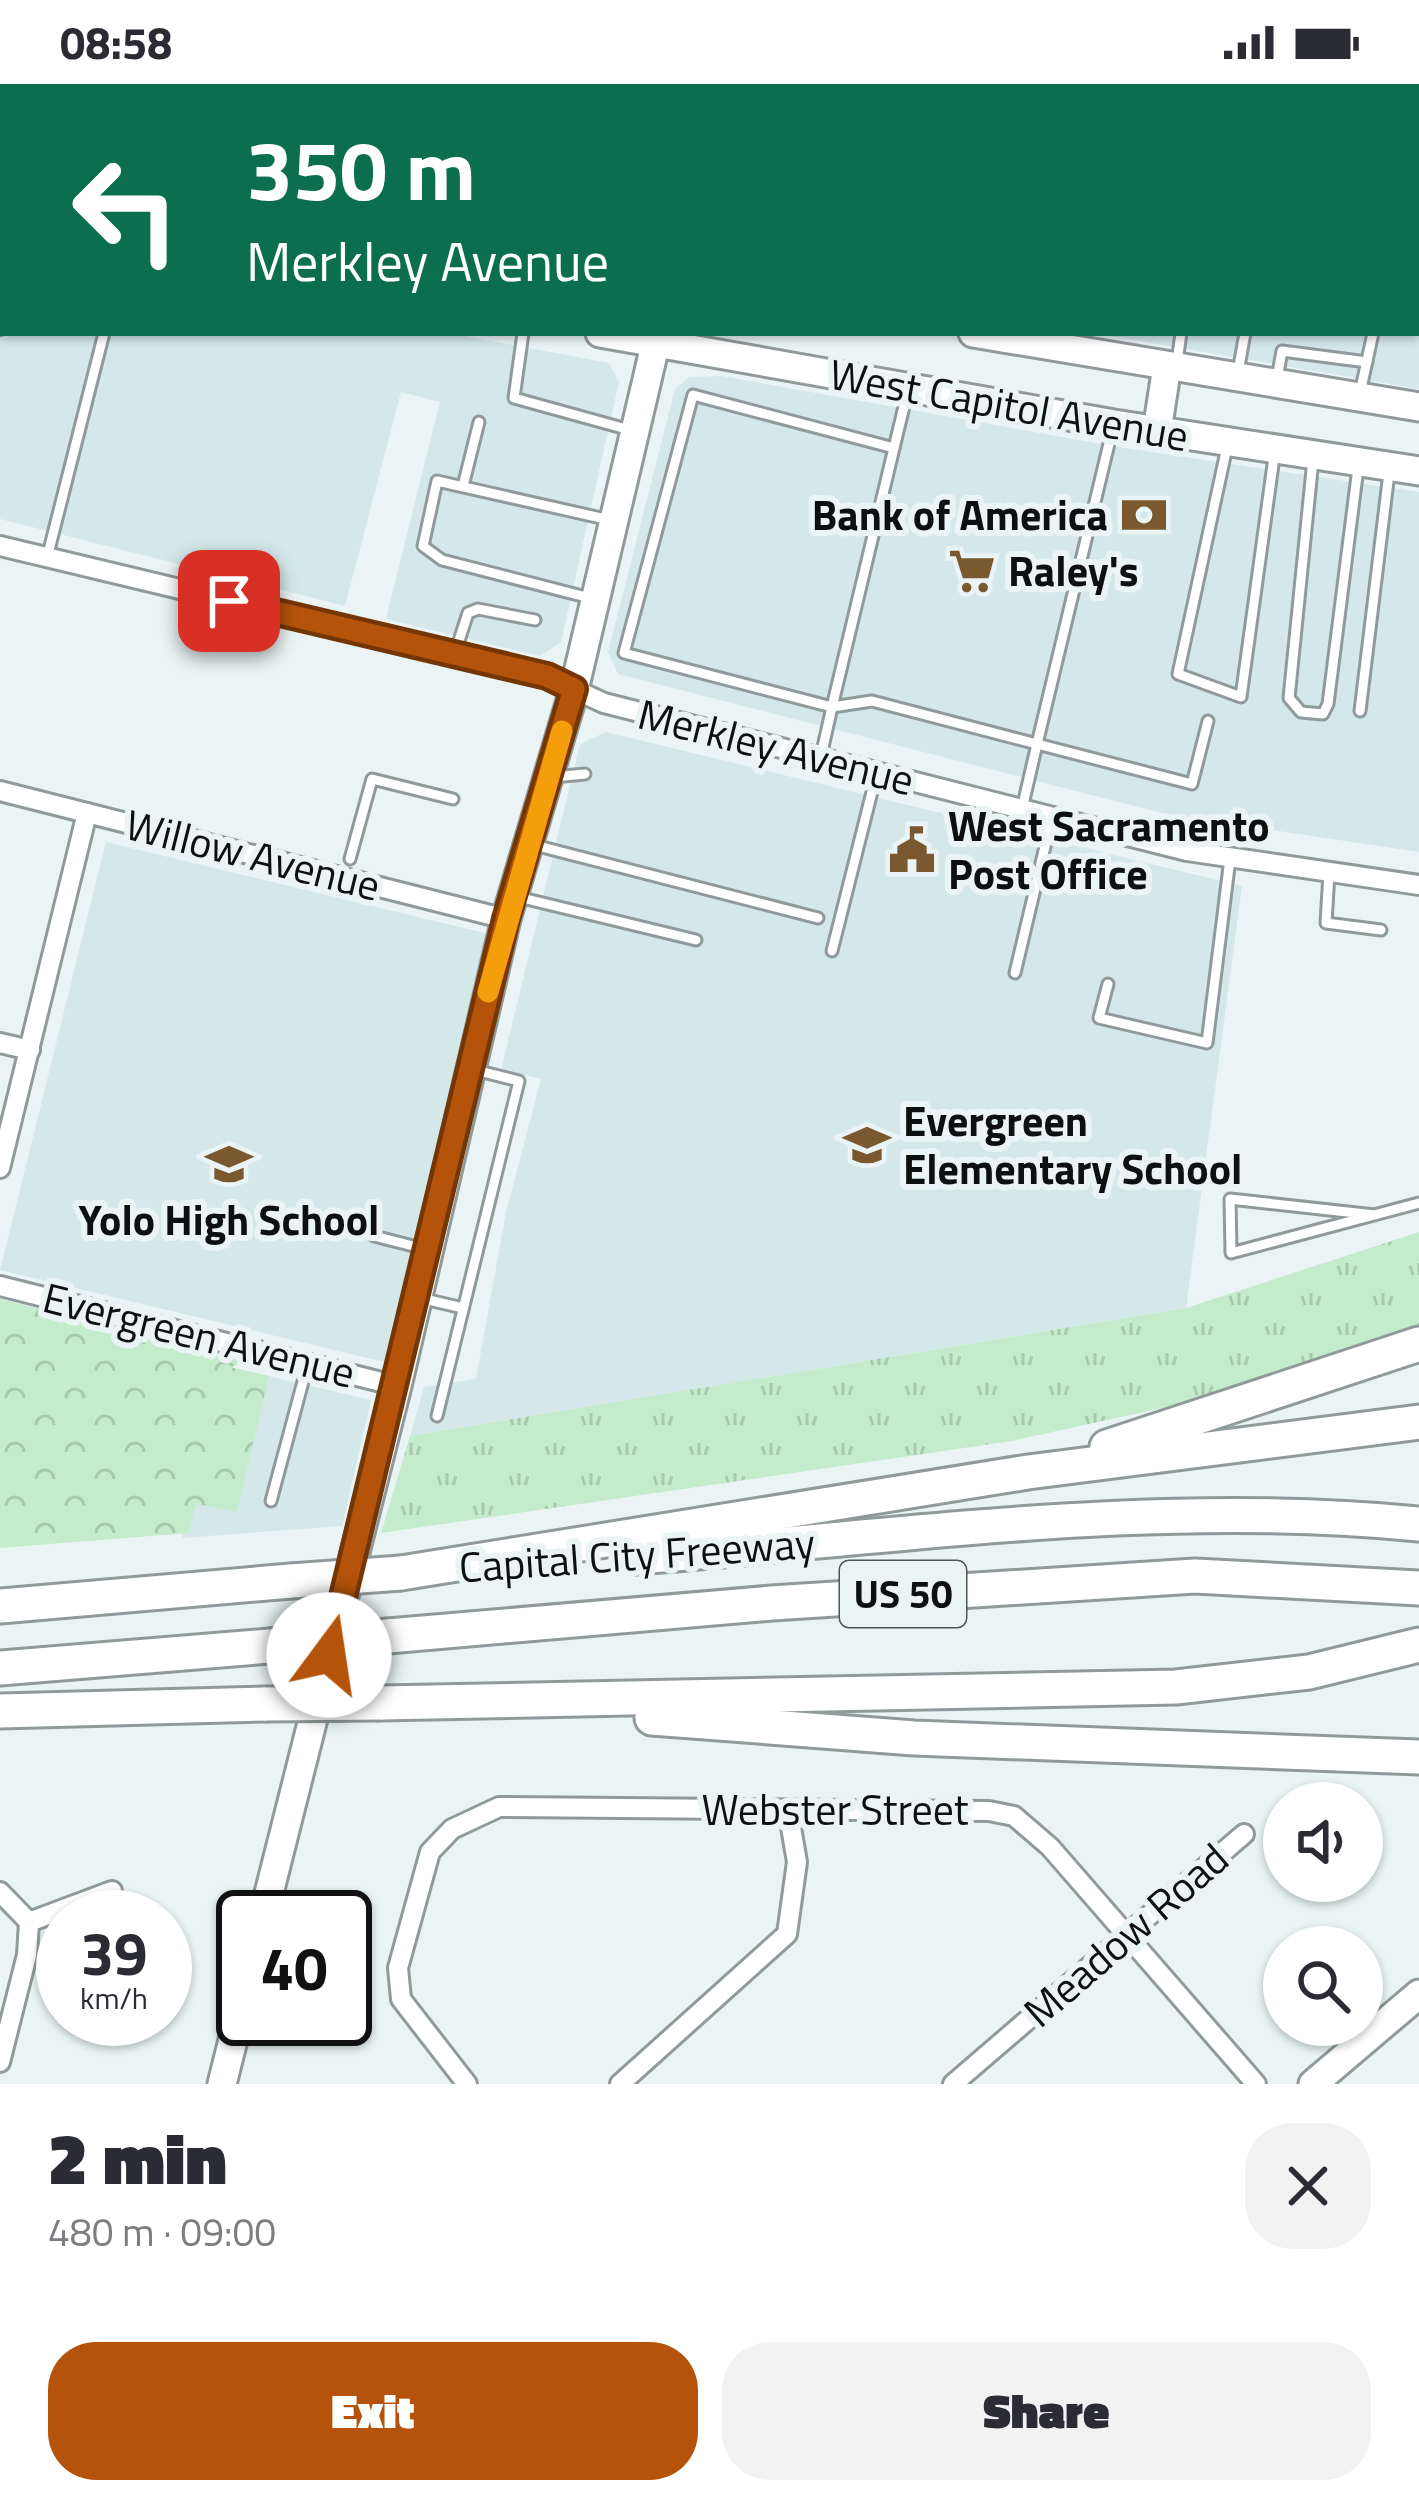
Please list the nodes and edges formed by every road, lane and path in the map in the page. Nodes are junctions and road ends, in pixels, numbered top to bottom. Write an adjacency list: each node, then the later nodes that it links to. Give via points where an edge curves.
1 (103, 336): 30 (lane)
2 (523, 336): 18 (lane, via 514,398)
3 (1004, 336): 8 (street, West Capitol Avenue)
4 (1180, 336): 10 (lane)
5 (1244, 336): 11 (lane)
6 (1372, 336): 9 (lane)
7 (657, 338): 13 (street, West Capitol Avenue); 18 (street)
8 (1074, 342): 10 (street, West Capitol Avenue)
9 (1367, 362): 12 (lane, via 1282,351); 14 (lane)
10 (1171, 367): 11 (street, West Capitol Avenue); 19 (street)
11 (1237, 378): 12 (street, West Capitol Avenue)
12 (1276, 385): 14 (street, West Capitol Avenue)
13 (908, 389): 17 (street, West Capitol Avenue); 21 (lane)
14 (1359, 398): 15 (street, West Capitol Avenue)
15 (1419, 406)
16 (479, 422): 27 (lane)
17 (1114, 424): 19 (street, West Capitol Avenue); 38 (lane)
18 (635, 431): 28 (street)
19 (1157, 431): 20 (street, West Capitol Avenue)
20 (1228, 442): 22 (street, West Capitol Avenue); 22 (lane, via 1178,674 1240,697)
21 (894, 448): 35 (lane); 35 (lane, via 693,395 624,652)
22 (1275, 451): 23 (street, West Capitol Avenue)
23 (1313, 456): 24 (street, West Capitol Avenue); 24 (lane, via 1289,698 1311,714 1323,714 1328,704)
24 (1358, 463): 25 (street, West Capitol Avenue)
25 (1389, 468): 26 (street, West Capitol Avenue); 36 (lane)
26 (1419, 471)
27 (463, 486): 28 (lane); 31 (lane, via 437,481 423,546 442,560)
28 (614, 521): 31 (street)
29 (0, 546): 30 (street, Merkley Avenue)
30 (47, 558): 33 (street, Merkley Avenue)
31 (596, 599): 34 (street)
32 (536, 620): 33 (lane, via 468,613)
33 (455, 653): 34 (street, Merkley Avenue)
34 (574, 689): 39 (street, Merkley Avenue, via 604,704); 42 (street)
35 (832, 707): 38 (lane, via 872,701); 39 (lane)
36 (1360, 711)
37 (1208, 721): 38 (lane, via 1192,784)
38 (1037, 744): 45 (lane)
39 (820, 758): 40 (street, Merkley Avenue)
40 (877, 772): 45 (street, Merkley Avenue); 57 (lane)
41 (585, 774): 42 (lane)
42 (548, 778): 48 (street)
43 (0, 791): 46 (street, Willow Avenue)
44 (453, 799): 50 (lane, via 372,779)
45 (1022, 809): 47 (street, Merkley Avenue)
46 (87, 813): 53 (street, Willow Avenue); 61 (street)
47 (1052, 817): 49 (street, Merkley Avenue); 58 (lane)
48 (529, 844): 53 (street); 54 (lane)
49 (1230, 857): 51 (street, Merkley Avenue); 59 (lane, via 1207,1043 1100,1018)
50 (350, 860)
51 (1329, 873): 52 (street, Merkley Avenue); 55 (lane, via 1326,923)
52 (1419, 885)
53 (509, 908): 56 (lane); 62 (street)
54 (818, 918)
55 (1382, 930)
56 (696, 940)
57 (832, 950)
58 (1015, 974)
59 (1108, 984)
60 (0, 1043): 61 (street)
61 (30, 1050): 63 (street)
62 (470, 1069): 67 (street); 70 (lane, via 519,1081)
63 (0, 1168)
64 (1419, 1203): 65 (lane)
65 (1375, 1215): 65 (lane, via 1354,1220 1232,1253 1230,1199)
66 (374, 1235): 67 (lane)
67 (425, 1249): 69 (street)
68 (0, 1286): 72 (street, Evergreen Avenue)
69 (415, 1297): 70 (lane); 73 (street)
70 (464, 1309): 74 (lane)
71 (1419, 1344): 76 (highway)
72 (308, 1363): 73 (street, Evergreen Avenue); 77 (lane)
73 (397, 1386): 89 (street)
74 (437, 1416)
75 (1419, 1422): 76 (highway)
76 (1028, 1472): 79 (highway)
77 (271, 1501)
78 (1419, 1524): 79 (highway, Capital City Freeway / US 50, via 1120,1516)
79 (401, 1573): 81 (highway, Capital City Freeway / US 50, bridge)
80 (1419, 1588): 83 (highway, Capital City Freeway / US 50, bridge, via 1172,1577)
81 (0, 1606)
82 (1419, 1645): 84 (highway, via 1363,1661 1176,1687)
83 (0, 1668)
84 (495, 1702): 85 (highway, bridge); 86 (highway, via 914,1738)
85 (0, 1711)
86 (1419, 1757)
87 (788, 1810): 93 (street, Webster Street, via 1014,1816); 98 (street, Webster Street, via 499,1807 452,1829 430,1852 398,1968 400,1999); 99 (street, via 797,1862 788,1934)
88 (1244, 1834): 93 (street, Meadow Road)
89 (270, 1890)
90 (0, 1892): 92 (street)
91 (36, 1919): 92 (street)
92 (29, 1922): 96 (street)
93 (1127, 1934): 100 (street, Meadow Road); 101 (street, Webster Street)
94 (1419, 1994): 102 (street)
95 (232, 2046): 97 (street)
96 (0, 2062)
97 (222, 2084)
98 (467, 2084)
99 (620, 2084)
100 (953, 2084)
101 (1256, 2084)
102 (1313, 2084)

